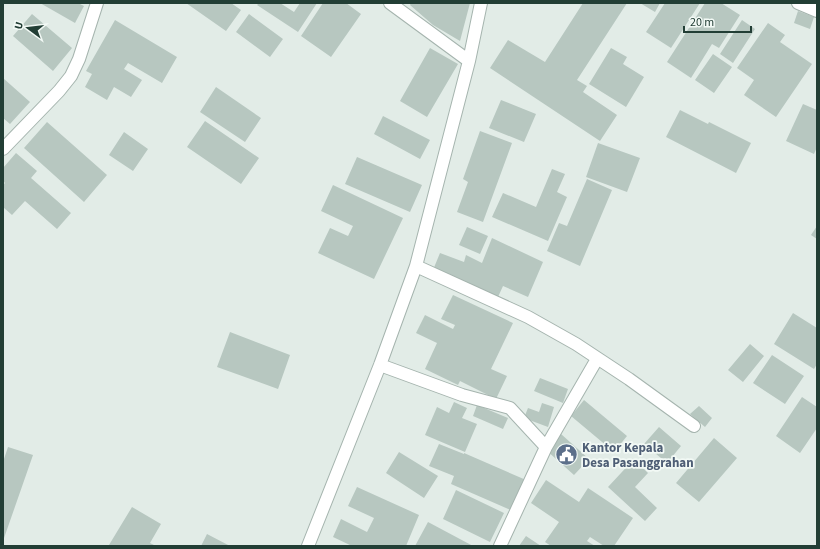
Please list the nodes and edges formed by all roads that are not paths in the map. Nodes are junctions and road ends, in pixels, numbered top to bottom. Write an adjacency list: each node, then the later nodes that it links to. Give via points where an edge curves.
1 (97, 3): 7 (street, via 71,76)
2 (390, 3): 6 (street)
3 (481, 3): 6 (street)
4 (798, 3): 5 (street)
5 (817, 11)
6 (469, 61): 8 (street)
7 (3, 149)
8 (416, 266): 9 (street, via 528,317); 10 (street)
9 (597, 359): 11 (street); 12 (street)
10 (380, 365): 12 (street, via 462,395 510,408); 13 (street)
11 (694, 426)
12 (546, 447): 14 (street)
13 (308, 546)
14 (500, 546)

